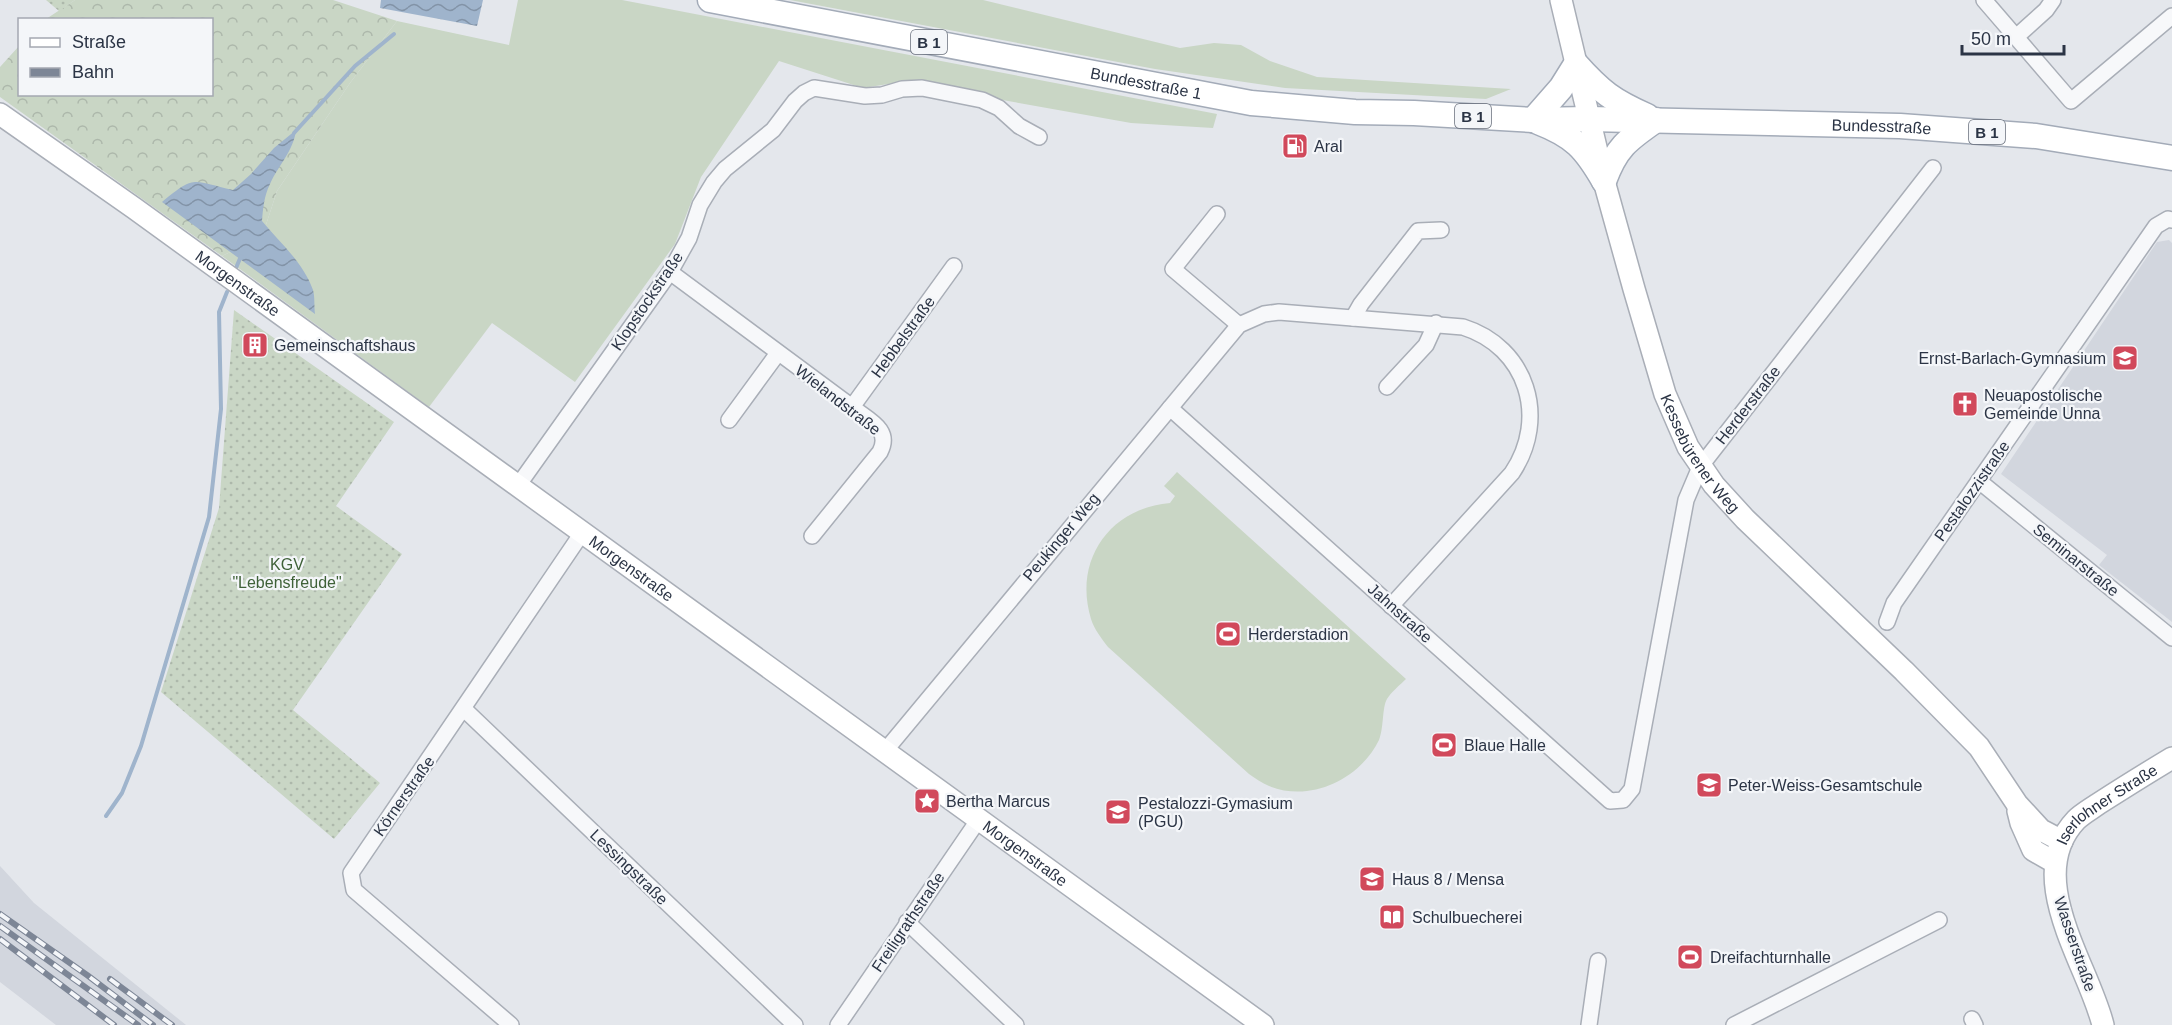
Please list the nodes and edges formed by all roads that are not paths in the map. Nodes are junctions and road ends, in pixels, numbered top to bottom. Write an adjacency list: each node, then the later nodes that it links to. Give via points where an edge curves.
1 (710, 0): 10 (main road, Bundesstraße 1 / B 1, via 1251,103)
2 (1561, 0): 7 (main road, Kessebürener Weg)
3 (1984, 0): 6 (street)
4 (2053, 0): 6 (street)
5 (2172, 16): 6 (street, via 2071,101)
6 (2016, 37)
7 (1576, 64): 9 (main road, Kessebürener Weg); 10 (main road); 11 (main road, via 1610,99)
8 (0, 114): 31 (main road, Morgenstraße)
9 (1588, 119): 10 (main road, Bundesstraße 1 / B 1); 11 (main road, Bundesstraße / B 1); 15 (main road, Kessebürener Weg)
10 (1533, 120): 15 (main road, via 1573,140 1589,156)
11 (1656, 120): 13 (main road, Bundesstraße / B 1, via 1911,127 2036,136); 15 (main road, via 1618,150)
12 (1039, 137): 20 (street, Klopstockstraße, via 982,100 921,88 865,96 814,88 799,97 773,130 725,168 714,182)
13 (2172, 158)
14 (1933, 168): 29 (street, Herderstraße)
15 (1604, 181): 29 (main road, Kessebürener Weg, via 1665,394)
16 (1217, 214): 23 (street, via 1173,269)
17 (2170, 219): 30 (street, Pestalozzistraße, via 2156,226)
18 (1441, 230): 21 (street, via 1418,231)
19 (954, 266): 26 (street, Hebbelstraße)
20 (670, 272): 24 (street, Wielandstraße); 31 (street, Klopstockstraße)
21 (1353, 318): 22 (street, Peukinger Weg); 23 (street, Peukinger Weg, via 1279,312)
22 (1436, 323): 25 (street, via 1426,345); 34 (street, Peukinger Weg, via 1472,330 1509,357 1529,399 1530,430 1512,473)
23 (1239, 325): 27 (street, Peukinger Weg)
24 (778, 353): 26 (street, Wielandstraße); 28 (street, Wielandstraße)
25 (1387, 387)
26 (852, 407): 33 (street, Wielandstraße, via 879,429 885,443)
27 (1170, 408): 34 (street, Jahnstraße); 38 (street, Peukinger Weg)
28 (729, 420)
29 (1700, 467): 40 (street, Herderstraße, via 1686,500); 41 (main road, Kessebürener Weg, via 1745,519 1979,747)
30 (1979, 481): 35 (street, Pestalozzistraße, via 1894,603); 36 (street, Seminarstraße)
31 (517, 487): 32 (main road, Morgenstraße)
32 (582, 534): 37 (street, Körnerstraße); 38 (main road, Morgenstraße)
33 (812, 536)
34 (1391, 606): 40 (street, Jahnstraße, via 1610,801 1623,800)
35 (1887, 622)
36 (2172, 638)
37 (464, 709): 48 (street, Körnerstraße, via 351,873 354,890); 49 (street, Lessingstraße)
38 (885, 751): 42 (main road, Morgenstraße)
39 (2172, 758): 43 (main road, Iserlohner Straße, via 2076,819)
40 (1632, 789)
41 (2017, 804): 43 (main road, Kessebürener Weg, via 2041,830); 44 (main road, Kessebürener Weg, via 2033,850)
42 (978, 819): 46 (street, Freiligrathstraße); 52 (main road, Morgenstraße)
43 (2062, 841): 44 (main road, Iserlohner Straße)
44 (2054, 862): 55 (main road, Wasserstraße, via 2060,912)
45 (1939, 920): 54 (street)
46 (907, 922): 50 (street, Freiligrathstraße); 51 (street)
47 (1598, 961): 53 (street)
48 (511, 1025)
49 (795, 1025)
50 (838, 1025)
51 (1016, 1025)
52 (1263, 1025)
53 (1589, 1025)
54 (1734, 1025)
55 (2103, 1025)

